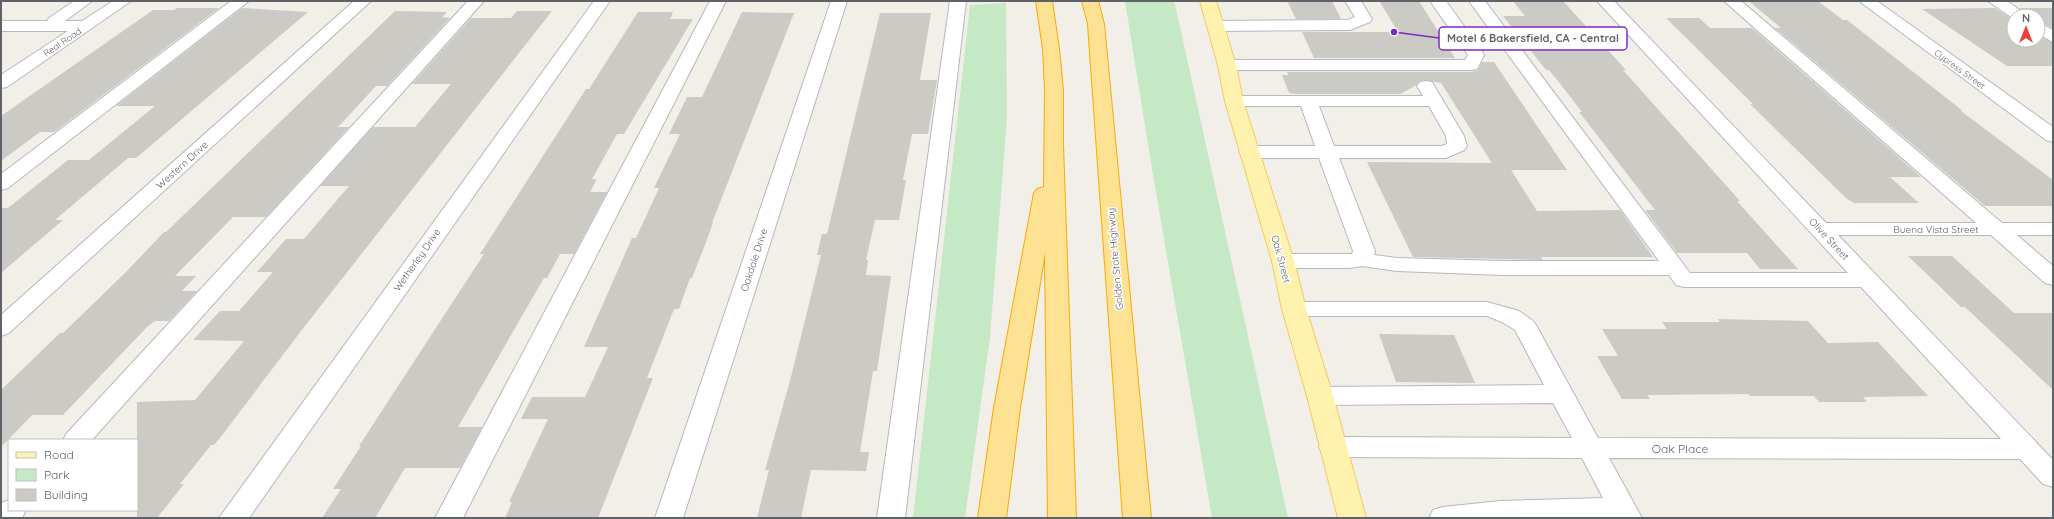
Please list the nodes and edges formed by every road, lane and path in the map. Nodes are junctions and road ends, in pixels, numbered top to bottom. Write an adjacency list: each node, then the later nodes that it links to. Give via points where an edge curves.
1 (84, 1): 21 (street)
2 (124, 1): 24 (street, Real Road)
3 (241, 1): 35 (street)
4 (363, 1): 45 (street, Western Drive)
5 (476, 1): 48 (street)
6 (602, 1): 54 (street, Wetherley Drive)
7 (718, 1): 55 (street)
8 (839, 1): 56 (street, Oakdale Drive)
9 (958, 1): 57 (street)
10 (1044, 1): 32 (highway, via 1054,90)
11 (1090, 1): 60 (highway, Golden State Highway, via 1096,24)
12 (1208, 1): 25 (main road, Oak Street)
13 (1353, 1): 25 (street, via 1364,19 1350,25)
14 (1438, 1): 27 (street, via 1476,55 1471,64)
15 (1477, 1): 41 (street)
16 (1605, 1): 36 (street, Olive Street)
17 (1732, 1): 37 (street)
18 (1867, 1): 31 (street, Cypress Street)
19 (1996, 1): 20 (street)
20 (2007, 8)
21 (55, 21)
22 (1, 26): 23 (street)
23 (23, 26): 24 (street); 26 (street)
24 (86, 26): 28 (street, Real Road)
25 (1216, 26): 27 (main road, Oak Street)
26 (1, 40)
27 (1227, 65): 29 (main road, Oak Street)
28 (1, 83)
29 (1234, 101): 30 (street); 33 (main road, Oak Street)
30 (1308, 101): 34 (street); 34 (street, via 1430,94 1455,136 1457,146 1446,152)
31 (2053, 136)
32 (1052, 145): 58 (highway, via 1007,408); 59 (highway)
33 (1249, 152): 34 (street); 40 (main road, Oak Street)
34 (1327, 152): 39 (street, via 1364,251)
35 (1, 184)
36 (1819, 228): 37 (street, Buena Vista Street); 43 (street, Olive Street)
37 (1996, 229): 38 (street, Buena Vista Street); 42 (street)
38 (2053, 229)
39 (1362, 259): 40 (street); 41 (street, via 1383,264 1478,265 1503,268)
40 (1283, 261): 44 (main road, Oak Street)
41 (1675, 268): 43 (street, via 1684,280)
42 (2053, 278)
43 (1868, 280): 51 (street, Olive Street)
44 (1294, 309): 46 (street, via 1487,309 1509,314 1524,325); 47 (main road, Oak Street)
45 (1, 328)
46 (1562, 394): 47 (street); 50 (street)
47 (1320, 396): 49 (main road, Oak Street)
48 (77, 439)
49 (1332, 447): 50 (street, Oak Place); 61 (main road, Oak Street)
50 (1590, 448): 51 (street, Oak Place); 53 (street)
51 (2027, 449): 52 (street, Olive Street)
52 (2053, 477)
53 (1626, 514): 62 (street, via 1500,512)
54 (233, 518)
55 (449, 518)
56 (669, 518)
57 (891, 518)
58 (992, 518)
59 (1062, 518)
60 (1137, 518)
61 (1352, 518)
62 (1443, 518)

